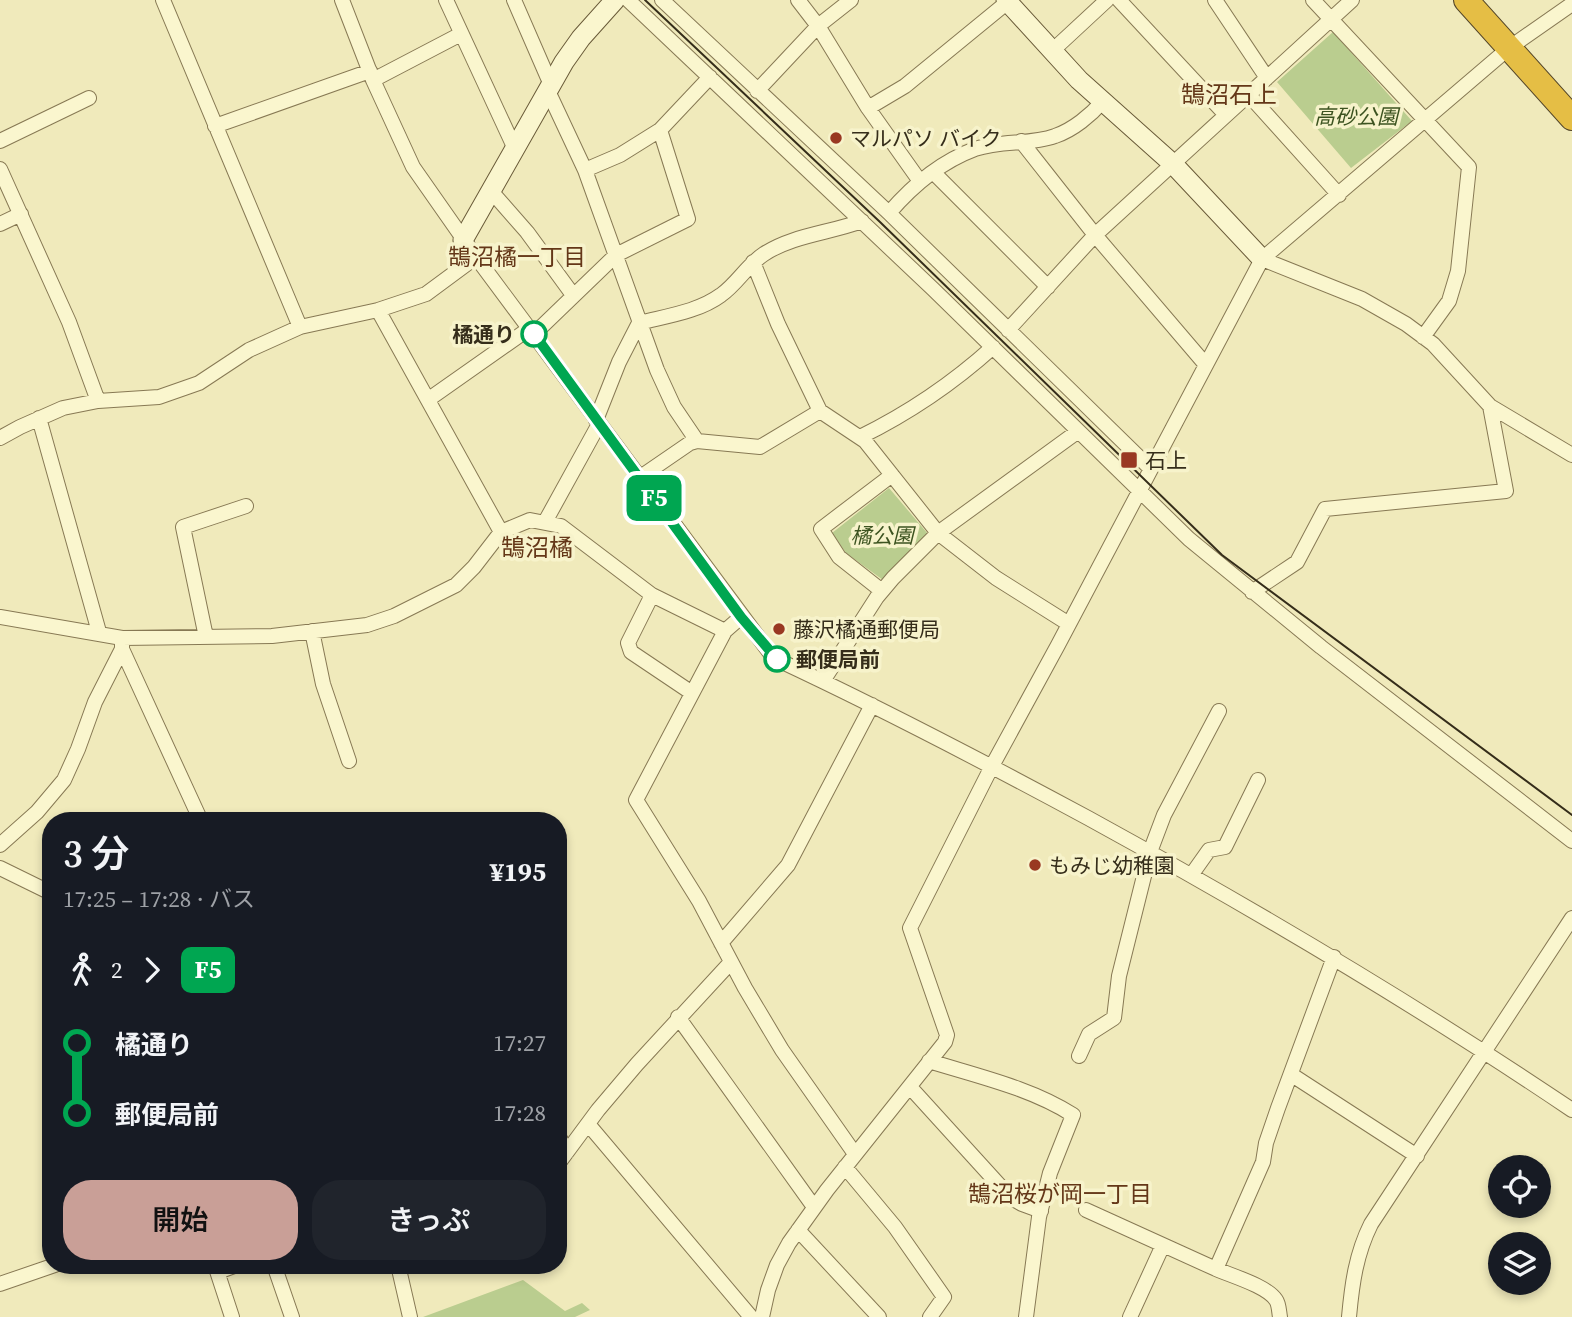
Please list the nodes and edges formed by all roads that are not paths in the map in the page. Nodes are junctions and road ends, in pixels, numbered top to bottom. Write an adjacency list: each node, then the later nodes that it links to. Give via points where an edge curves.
1 (163, 0): 35 (street)
2 (342, 0): 23 (street)
3 (446, 0): 20 (street)
4 (514, 0): 26 (street)
5 (615, 0): 26 (street, via 581,38)
6 (628, 0): 24 (street)
7 (662, 0): 27 (street)
8 (798, 0): 19 (street)
9 (851, 0): 19 (street)
10 (1107, 0): 22 (street)
11 (1119, 0): 32 (street)
12 (1215, 0): 25 (street)
13 (1313, 0): 18 (street)
14 (1352, 0): 18 (street)
15 (1466, 0): 21 (highway)
16 (1008, 1): 22 (street); 31 (street, via 905,86)
17 (1572, 4): 21 (street)
18 (1331, 19): 25 (street); 34 (street)
19 (818, 26): 27 (street); 31 (street)
20 (461, 34): 23 (street); 39 (street)
21 (1508, 48): 33 (highway); 34 (street)
22 (1052, 51): 30 (street)
23 (371, 75): 35 (street); 52 (street, via 412,167)
24 (710, 77): 36 (street); 49 (street)
25 (1267, 78): 28 (street)
26 (549, 88): 39 (street); 42 (street)
27 (757, 91): 47 (street)
28 (1249, 94): 32 (street); 46 (street)
29 (89, 98): 37 (street)
30 (1103, 101): 38 (street, via 1055,136); 40 (street)
31 (868, 108): 44 (street)
32 (1226, 115): 40 (street)
33 (1572, 118)
34 (1425, 120): 46 (street); 64 (street, via 1469,167 1458,271 1449,301)
35 (215, 127): 61 (street)
36 (660, 130): 42 (street); 53 (street, via 688,219)
37 (0, 141)
38 (1021, 141): 43 (street, via 974,149); 51 (street)
39 (515, 149): 45 (street)
40 (1173, 164): 51 (street); 55 (street)
41 (0, 169): 48 (street)
42 (585, 170): 53 (street)
43 (933, 172): 44 (street); 57 (street)
44 (919, 180): 47 (street)
45 (491, 191): 52 (street); 58 (street)
46 (1339, 195): 55 (street)
47 (889, 213): 62 (street)
48 (21, 214): 50 (street); 68 (street)
49 (862, 221): 56 (street, via 795,240); 65 (street)
50 (0, 224)
51 (1095, 235): 57 (street); 66 (street)
52 (463, 240): 54 (street)
53 (616, 256): 58 (street); 60 (street)
54 (476, 257): 59 (street, via 426,294); 63 (street)
55 (1262, 259): 64 (street, via 1362,299); 66 (street)
56 (753, 262): 60 (street, via 709,303); 70 (street)
57 (1048, 286): 62 (street)
58 (573, 295): 63 (street)
59 (378, 310): 61 (street); 67 (street)
60 (639, 323): 72 (street, via 619,362); 76 (street, via 674,407)
61 (300, 327): 68 (street, via 249,350 199,383 159,397)
62 (1008, 330): 78 (street)
63 (532, 331): 67 (street); 72 (street)
64 (1423, 337): 69 (street)
65 (993, 347): 73 (street); 74 (street, via 937,393)
66 (1206, 365): 78 (street)
67 (429, 399): 84 (street)
68 (98, 401): 71 (street)
69 (1490, 406): 77 (street); 87 (street, via 1506,491 1325,509 1297,562)
70 (820, 411): 74 (street); 76 (street, via 760,447)
71 (39, 418): 75 (street); 94 (street)
72 (598, 422): 80 (street); 83 (street)
73 (1077, 432): 81 (street); 85 (street)
74 (860, 437): 79 (street)
75 (0, 438)
76 (697, 441): 80 (street, via 681,447)
77 (1572, 455)
78 (1151, 469): 81 (street)
79 (891, 475): 85 (street); 86 (street, via 821,529 839,557)
80 (639, 478): 90 (street)
81 (1140, 490): 87 (street, via 1189,540); 91 (street)
82 (246, 506): 95 (street, via 183,527)
83 (545, 522): 84 (street, via 530,520); 88 (street, via 585,541)
84 (501, 532): 92 (street, via 456,585 367,625)
85 (938, 533): 86 (street); 91 (street, via 996,578)
86 (882, 591): 97 (street)
87 (1252, 592): 105 (street)
88 (652, 595): 93 (street); 98 (street, via 628,643 631,652)
89 (0, 617): 94 (street)
90 (741, 617): 93 (street); 97 (street, via 778,660)
91 (1069, 624): 102 (street)
92 (312, 631): 95 (street); 101 (street, via 323,684)
93 (725, 631): 98 (street)
94 (99, 632): 96 (street)
95 (206, 637): 96 (street)
96 (122, 644): 104 (street); 106 (street, via 64,780)
97 (824, 681): 99 (street)
98 (692, 693): 112 (street, via 636,800)
99 (872, 705): 102 (street); 112 (street, via 788,865)
100 (1219, 711): 107 (street, via 1164,815)
101 (349, 761)
102 (992, 766): 107 (street); 118 (street, via 910,928 947,1035)
103 (1258, 780): 109 (street, via 1225,847 1209,850)
104 (197, 812)
105 (1572, 841)
106 (0, 845)
107 (1150, 852): 109 (street); 117 (street, via 1119,976 1114,1018 1089,1034)
108 (0, 868): 110 (street)
109 (1192, 874): 113 (street)
110 (42, 889)
111 (1572, 918): 116 (street)
112 (721, 943): 114 (street)
113 (1334, 957): 116 (street); 119 (street)
114 (731, 961): 115 (street); 124 (street, via 782,1050)
115 (678, 1017): 122 (street); 127 (street)
116 (1484, 1054): 121 (street); 125 (street)
117 (1079, 1056)
118 (929, 1061): 120 (street); 129 (street, via 1006,1085 1073,1115)
119 (1292, 1075): 125 (street); 133 (street, via 1263,1162)
120 (910, 1087): 124 (street); 129 (street, via 1010,1197)
121 (1572, 1110)
122 (588, 1124): 123 (street); 141 (street)
123 (567, 1153)
124 (855, 1154): 126 (street)
125 (1417, 1156): 148 (street, via 1360,1245)
126 (845, 1167): 127 (street); 144 (street, via 944,1297)
127 (814, 1207): 130 (street)
128 (1086, 1210): 131 (street)
129 (1041, 1211): 145 (street)
130 (798, 1230): 142 (street, via 777,1265); 143 (street)
131 (1163, 1245): 133 (street); 146 (street)
132 (42, 1269): 137 (street)
133 (1216, 1269): 147 (street, via 1270,1294 1277,1301)
134 (218, 1274): 138 (street)
135 (278, 1274): 139 (street)
136 (400, 1274): 140 (street)
137 (0, 1284)
138 (232, 1317)
139 (292, 1317)
140 (410, 1317)
141 (751, 1317)
142 (762, 1317)
143 (879, 1317)
144 (930, 1317)
145 (1026, 1317)
146 (1130, 1317)
147 (1280, 1317)
148 (1349, 1317)

